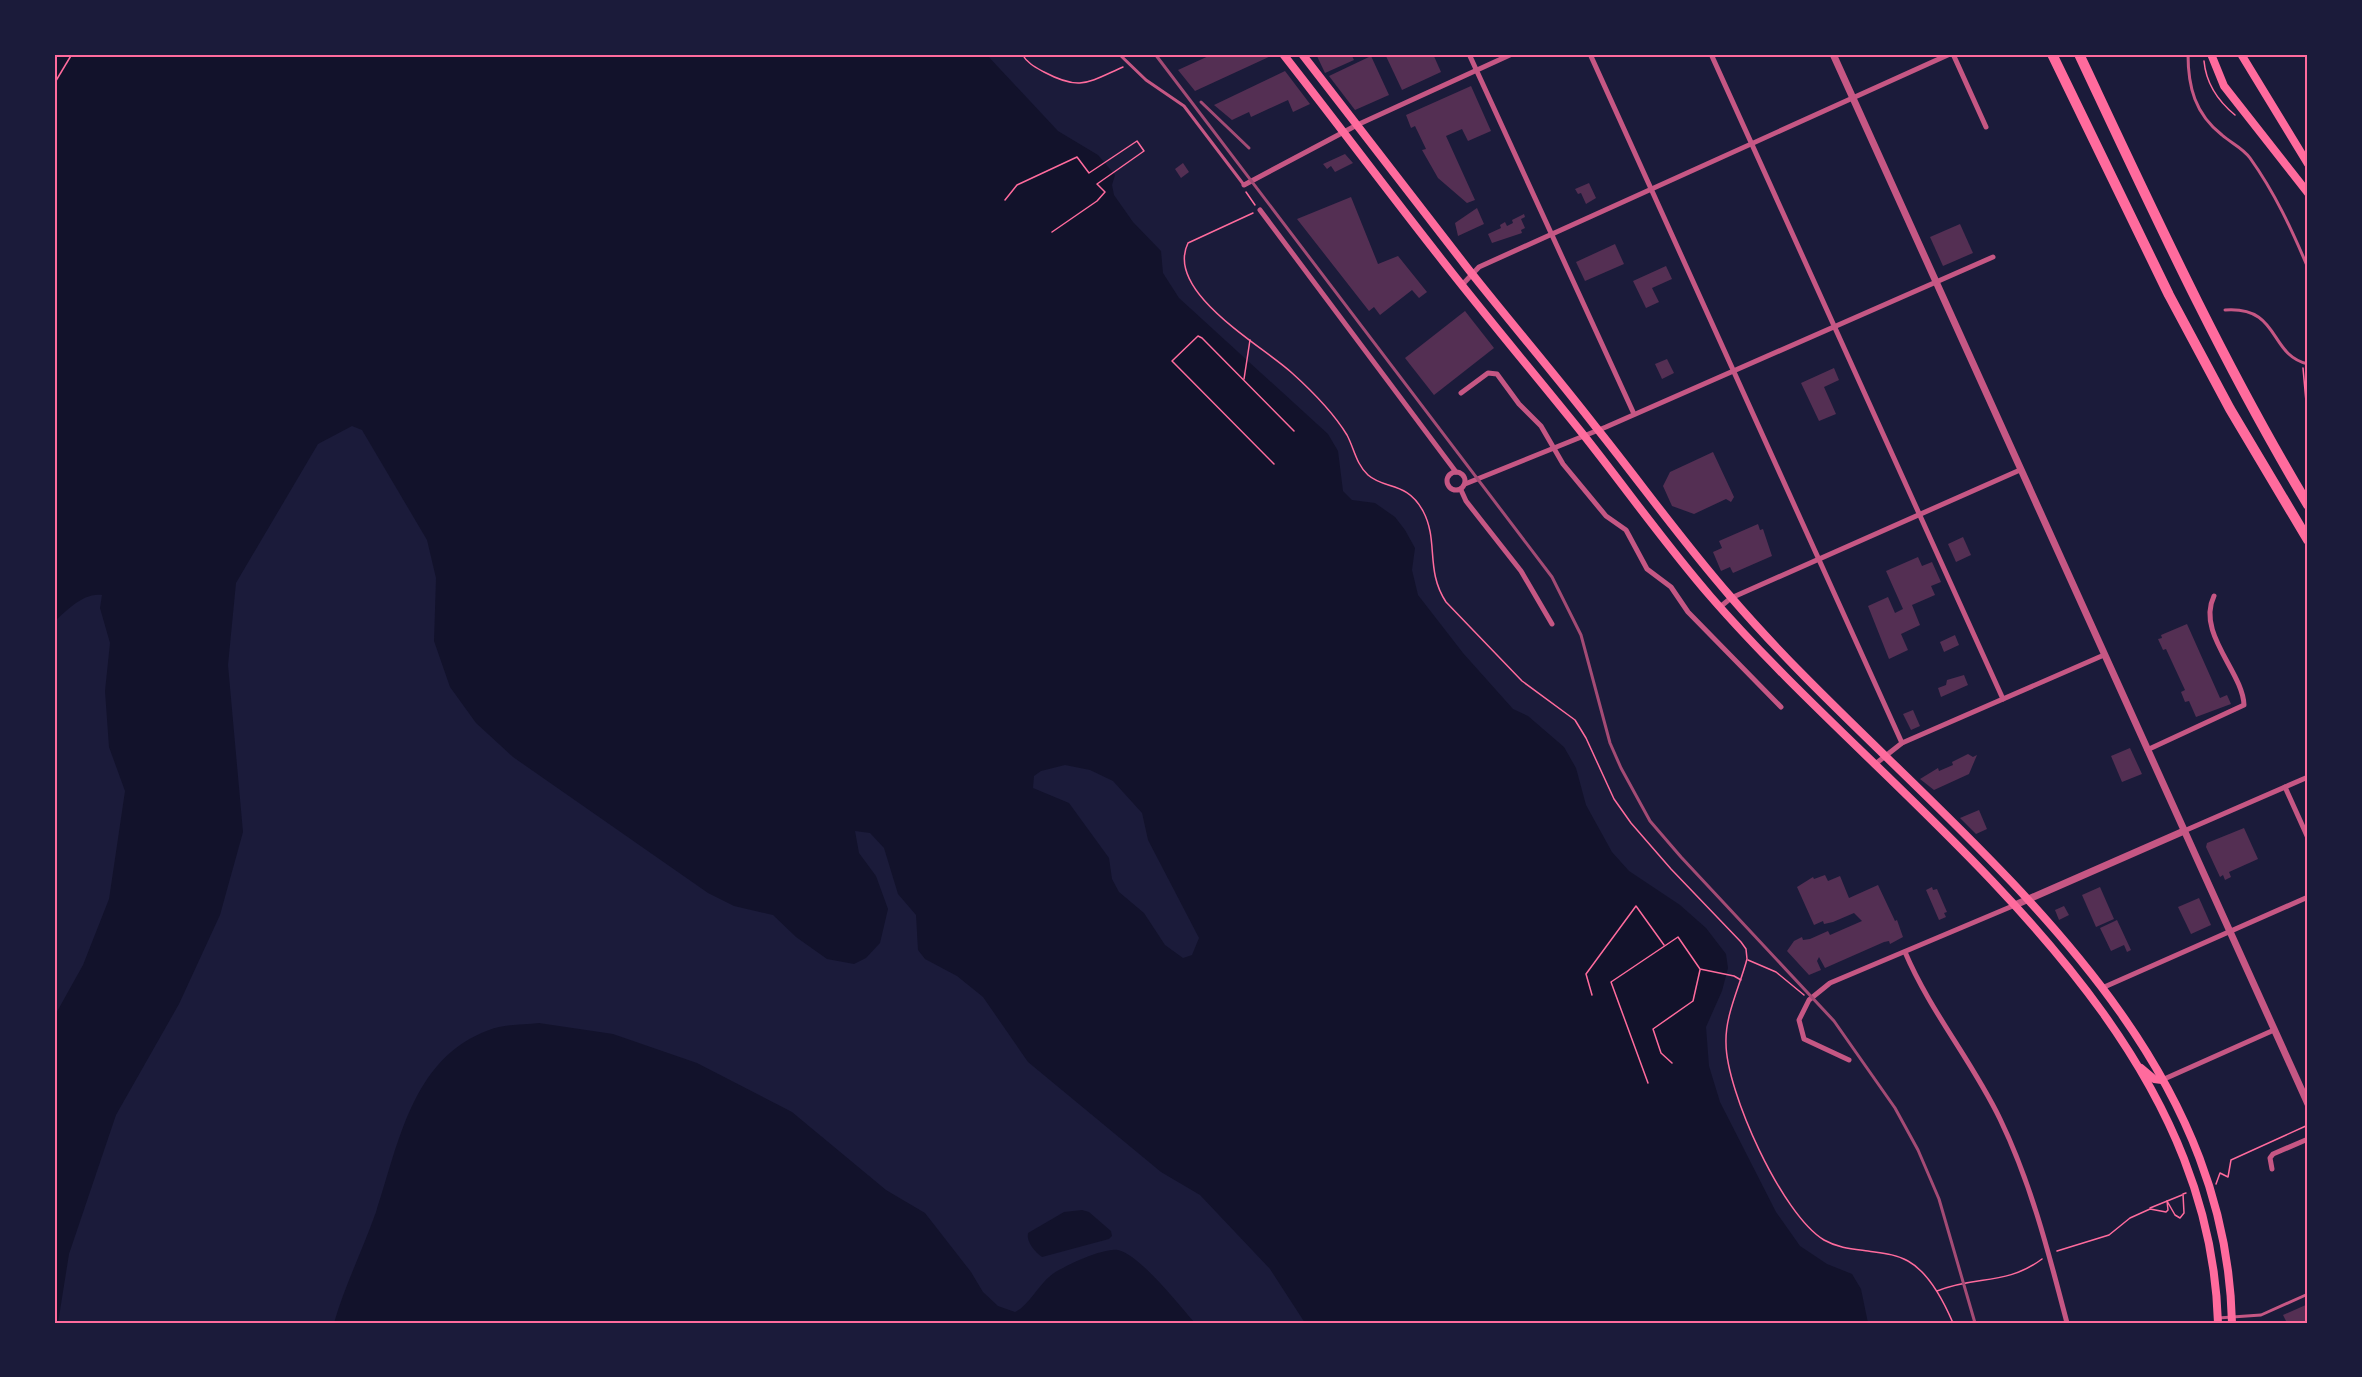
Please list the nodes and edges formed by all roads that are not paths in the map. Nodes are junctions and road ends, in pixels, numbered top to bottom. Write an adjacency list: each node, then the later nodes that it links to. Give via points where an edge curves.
1 (1119, 54): 22 (lane, via 1146,80 1184,106)
2 (1283, 54): 19 (main road)
3 (1302, 54): 17 (main road)
4 (1469, 54): 15 (street)
5 (1512, 54): 15 (street)
6 (1590, 54): 23 (street)
7 (1711, 54): 20 (street)
8 (1833, 54): 16 (street)
9 (1951, 54): 16 (street); 18 (street)
10 (2052, 54): 46 (highway, via 2219,389)
11 (2079, 54): 44 (highway, via 2199,308)
12 (2188, 54): 28 (lane, via 2189,83 2198,109 2213,128 2250,158 2283,211)
13 (2211, 54): 24 (main road, via 2224,86)
14 (2241, 54): 21 (main road)
15 (1476, 70): 17 (street); 26 (street)
16 (1853, 97): 20 (street); 30 (street)
17 (1357, 125): 19 (street); 29 (main road)
18 (1986, 127)
19 (1344, 132): 22 (street); 31 (main road)
20 (1752, 143): 23 (street); 33 (street)
21 (2308, 164)
22 (1244, 185)
23 (1651, 189): 26 (street); 35 (street)
24 (2308, 193)
25 (1260, 210): 42 (street)
26 (1551, 234): 29 (street); 37 (street)
27 (1993, 257): 30 (street)
28 (2308, 268)
29 (1471, 273): 31 (street); 38 (main road)
30 (1935, 283): 33 (street); 41 (street)
31 (1462, 285): 39 (main road)
32 (2225, 310): 34 (lane, via 2247,311 2262,318 2291,356)
33 (1835, 327): 35 (street); 45 (street)
34 (2308, 364)
35 (1733, 371): 37 (street); 47 (street)
36 (1461, 393): 40 (street, via 1485,374 1494,373 1541,426)
37 (1634, 414): 38 (street)
38 (1598, 430): 39 (street); 49 (main road)
39 (1584, 436): 40 (street); 50 (main road)
40 (1553, 448): 43 (street); 54 (street, via 1606,516 1626,530 1647,569 1671,587 1688,612)
41 (2020, 470): 45 (street); 52 (street)
42 (1456, 472): 43 (street, via 1463,476); 43 (street, via 1447,483 1452,490)
43 (1463, 487): 51 (street, via 1466,501 1521,571)
44 (2308, 505)
45 (1920, 515): 47 (street); 53 (street)
46 (2308, 540)
47 (1820, 559): 49 (street); 55 (street)
48 (2214, 596): 56 (street, via 2210,612 2213,631 2244,705)
49 (1731, 598): 50 (street); 57 (main road)
50 (1720, 607): 58 (main road)
51 (1552, 624)
52 (2104, 655): 53 (street); 56 (street)
53 (2002, 699): 55 (street)
54 (1781, 707)
55 (1902, 743): 57 (street)
56 (2147, 750): 61 (street)
57 (1885, 756): 58 (street); 64 (main road)
58 (1874, 766): 65 (main road)
59 (2308, 777): 60 (street)
60 (2285, 787): 61 (street); 62 (street)
61 (2184, 831): 64 (street); 66 (street)
62 (2308, 838)
63 (2308, 897): 66 (street)
64 (2029, 899): 65 (street); 68 (main road)
65 (2015, 905): 67 (street); 70 (main road, via 2068,967)
66 (2229, 932): 68 (street); 69 (street)
67 (1905, 952): 71 (street, via 1830,983 1809,1000 1799,1020 1804,1039); 79 (street, via 1919,986 1965,1054 2007,1136 2034,1208)
68 (2102, 988): 72 (main road)
69 (2274, 1030): 72 (street); 73 (street)
70 (2128, 1051): 72 (main road, via 2145,1072); 77 (main road, via 2170,1127 2195,1189 2209,1243)
71 (1849, 1060)
72 (2162, 1080): 78 (main road, via 2185,1122 2209,1186 2226,1256)
73 (2308, 1104)
74 (2308, 1139): 75 (street, via 2273,1154)
75 (2272, 1169)
76 (2308, 1294): 78 (lane, via 2261,1315)
77 (2218, 1320): 78 (lane)
78 (2232, 1320)
79 (2067, 1323)

